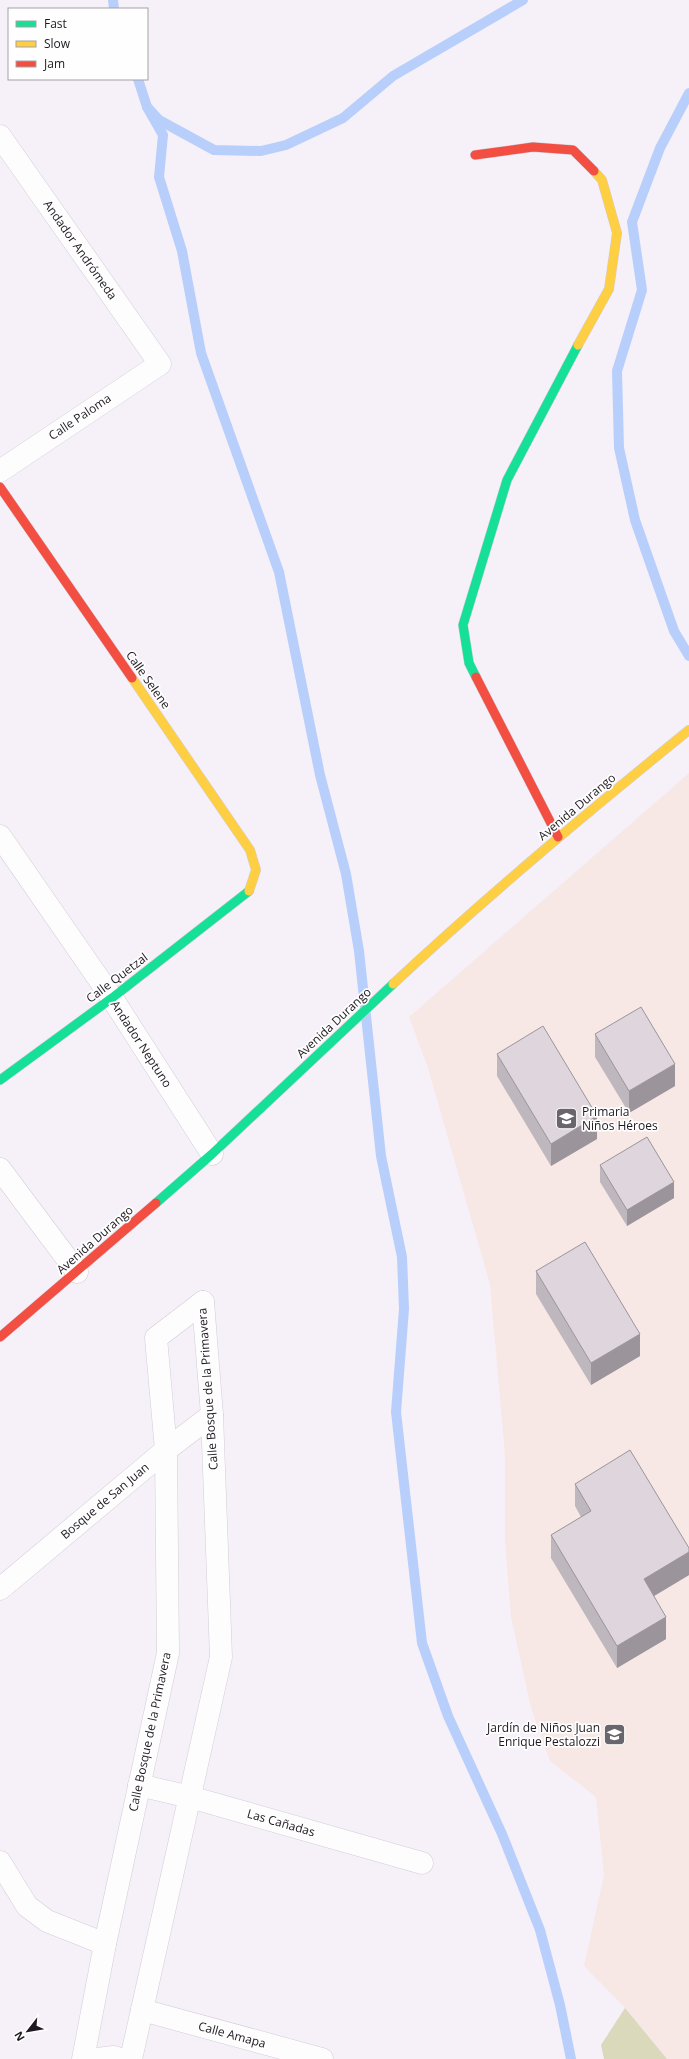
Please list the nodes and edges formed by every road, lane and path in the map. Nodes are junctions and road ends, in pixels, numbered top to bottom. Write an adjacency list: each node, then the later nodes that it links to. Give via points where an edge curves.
1 (0, 136): 3 (street, Andador Andrómeda)
2 (475, 155): 8 (street, via 533,148 573,150 602,180 617,233 609,289 508,480 463,624 469,663)
3 (160, 364): 4 (street, Calle Paloma)
4 (0, 471)
5 (0, 487): 9 (street, Calle Selene, via 250,850 256,870)
6 (689, 730): 8 (street, Avenida Durango)
7 (0, 836): 10 (street, Andador Neptuno)
8 (558, 837): 12 (street, Avenida Durango, via 431,948)
9 (248, 893): 10 (street, Calle Quetzal)
10 (112, 998): 11 (street, Calle Quetzal); 12 (street, Andador Neptuno)
11 (0, 1080)
12 (212, 1154): 14 (street, Avenida Durango)
13 (0, 1169): 14 (street)
14 (77, 1272): 15 (street, Avenida Durango)
15 (0, 1338)
16 (212, 1416): 17 (street, Bosque de San Juan); 17 (street, Calle Bosque de la Primavera, via 203,1302 156,1338); 20 (street, Calle Bosque de la Primavera, via 221,1658)
17 (166, 1450): 18 (street, Bosque de San Juan); 19 (street, Calle Bosque de la Primavera, via 168,1653)
18 (0, 1589)
19 (139, 1785): 20 (street, Las Cañadas); 23 (street, Calle Bosque de la Primavera)
20 (190, 1797): 22 (street, Las Cañadas); 24 (street, Calle Bosque de la Primavera)
21 (0, 1862): 23 (street, via 26,1906 47,1921)
22 (422, 1863)
23 (104, 1944): 25 (street, Calle Bosque de la Primavera)
24 (142, 2010): 28 (street, Calle Bosque de la Primavera); 29 (street, Calle Amapa)
25 (83, 2059)
26 (97, 2059): 27 (street)
27 (120, 2059)
28 (131, 2059)
29 (322, 2059)

